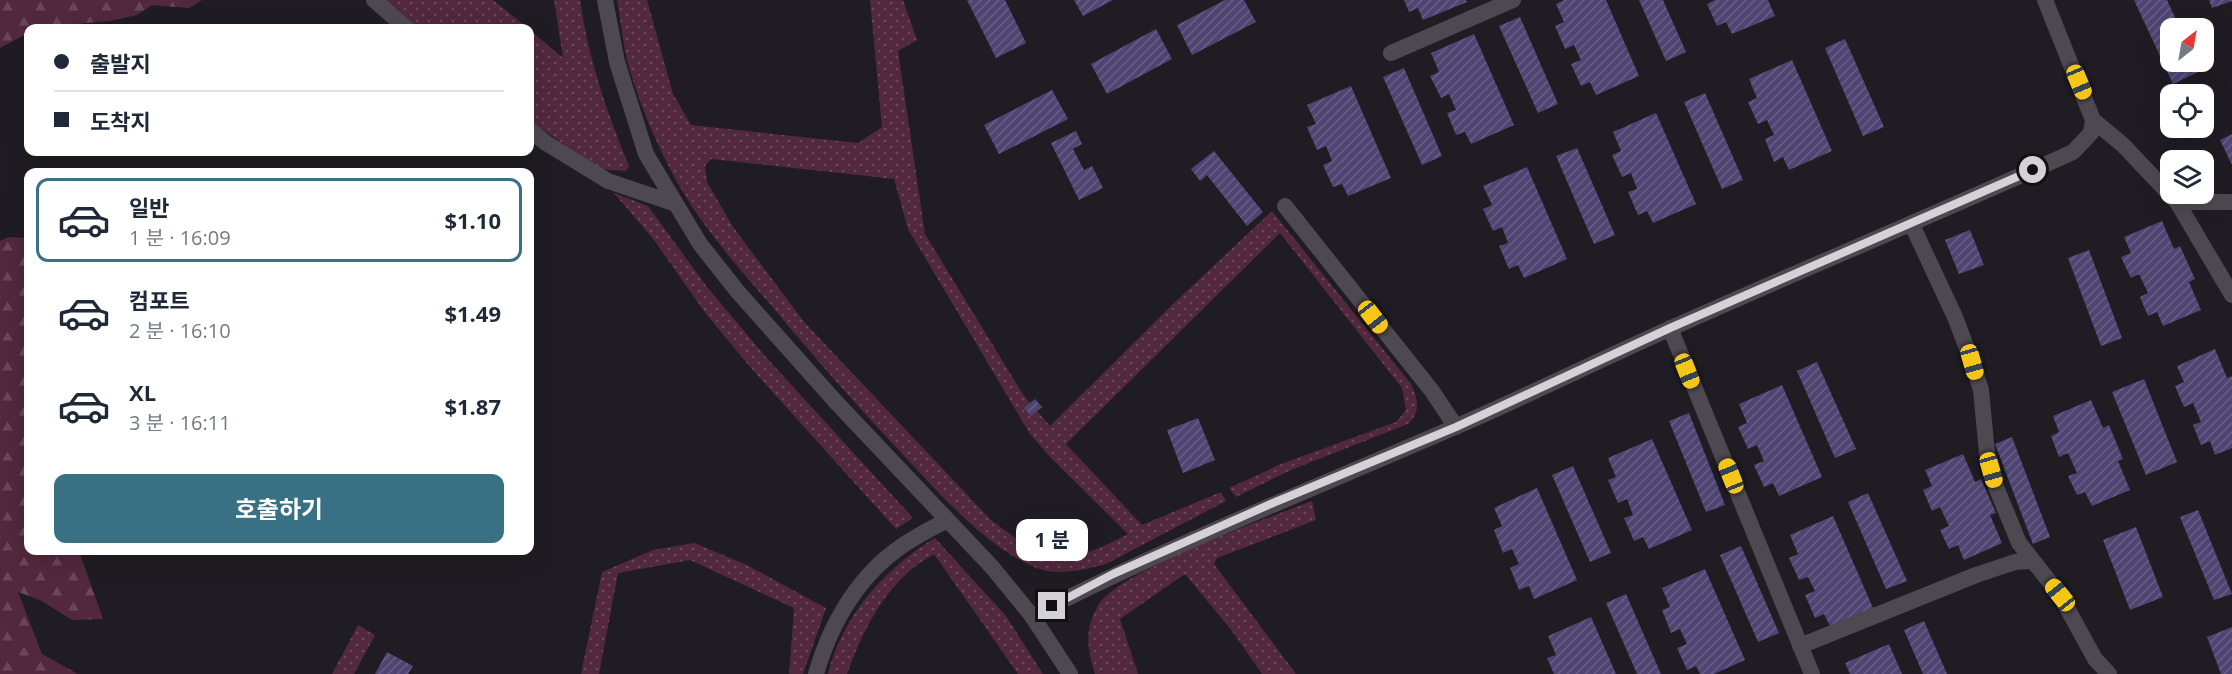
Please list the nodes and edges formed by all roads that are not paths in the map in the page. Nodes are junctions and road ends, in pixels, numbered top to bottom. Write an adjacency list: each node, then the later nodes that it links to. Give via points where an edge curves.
1 (374, 0): 5 (street)
2 (605, 0): 12 (street, via 631,111 646,154)
3 (1513, 0): 6 (street)
4 (2045, 0): 7 (street)
5 (401, 24)
6 (1391, 53)
7 (2093, 120): 9 (street); 15 (street, via 2091,133 2073,152)
8 (534, 133): 12 (street, via 608,181)
9 (2160, 185)
10 (2214, 202): 11 (street)
11 (2232, 202)
12 (673, 203): 19 (street, via 738,292)
13 (2177, 204): 16 (street)
14 (1285, 206): 18 (street, via 1432,391)
15 (1912, 225): 17 (street); 20 (street, via 1972,362 1981,390 1987,453 1996,487 2019,543)
16 (2232, 295)
17 (1670, 328): 18 (street); 22 (street)
18 (1456, 427): 21 (street, via 1156,555)
19 (947, 520): 21 (street); 23 (street, via 897,549 866,578 842,613)
20 (2032, 561): 22 (street, via 2015,562 1976,575); 26 (street, via 2060,595 2095,659)
21 (1032, 616): 24 (street)
22 (1800, 645): 25 (street)
23 (816, 674)
24 (1070, 674)
25 (1812, 674)
26 (2109, 674)

